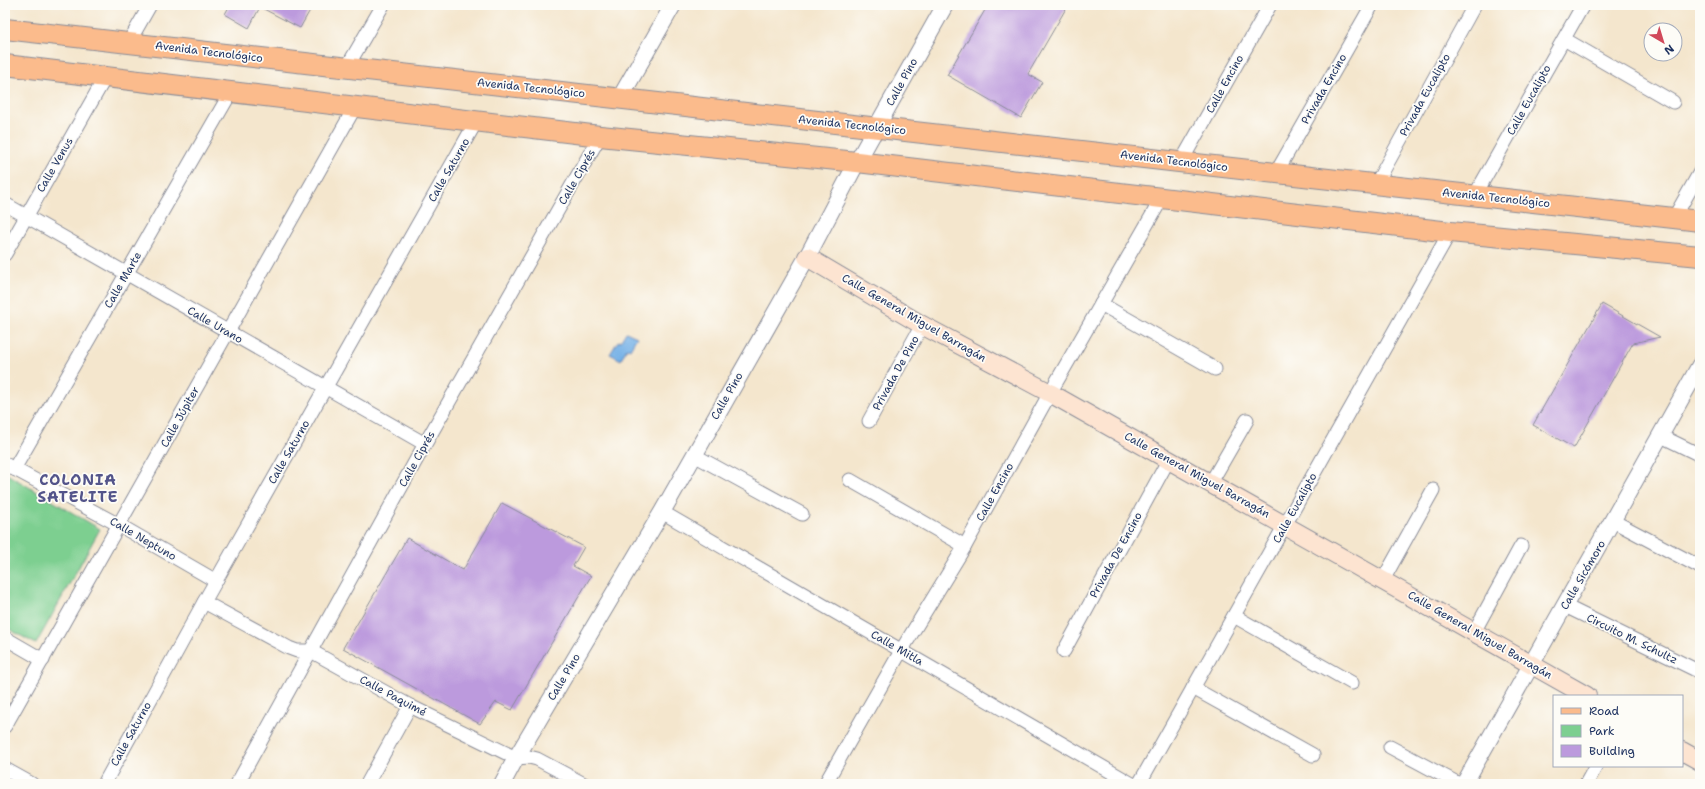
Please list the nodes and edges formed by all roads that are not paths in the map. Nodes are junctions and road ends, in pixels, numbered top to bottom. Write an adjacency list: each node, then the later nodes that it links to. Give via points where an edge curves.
1 (150, 5): 11 (street)
2 (383, 5): 13 (street)
3 (673, 5): 16 (street)
4 (945, 5): 20 (street, Calle Pino)
5 (1270, 5): 23 (street, Calle Encino)
6 (1372, 5): 25 (street, Privada Encino)
7 (1583, 5): 10 (street, Calle Eucalipto)
8 (1474, 6): 26 (street, Privada Eucalipto)
9 (5, 29): 11 (main road, Avenida Tecnológico)
10 (1564, 39): 17 (street); 27 (street, Calle Eucalipto)
11 (129, 42): 13 (main road, Avenida Tecnológico)
12 (5, 65): 14 (main road)
13 (347, 67): 16 (main road, Avenida Tecnológico)
14 (106, 76): 15 (main road); 30 (street, Calle Venus)
15 (231, 92): 18 (main road); 37 (street, Calle Marte)
16 (620, 98): 20 (main road, Avenida Tecnológico)
17 (1672, 102)
18 (355, 107): 19 (main road); 40 (street, Calle Júpiter)
19 (477, 120): 21 (main road); 43 (street, Calle Saturno)
20 (876, 127): 22 (street, Calle Pino); 23 (main road, Avenida Tecnológico)
21 (600, 136): 22 (main road); 48 (street, Calle Ciprés)
22 (857, 162): 28 (main road); 36 (street, Calle Pino)
23 (1182, 162): 25 (main road, Avenida Tecnológico)
24 (1700, 172): 31 (street)
25 (1276, 173): 26 (main road, Avenida Tecnológico)
26 (1376, 184): 27 (main road, Avenida Tecnológico)
27 (1475, 196): 31 (main road, Avenida Tecnológico)
28 (1162, 198): 33 (main road); 38 (street, Calle Encino)
29 (5, 204): 30 (street, Calle Urano)
30 (27, 215): 34 (street, Calle Venus); 37 (street, Calle Urano)
31 (1674, 218): 32 (main road, Avenida Tecnológico)
32 (1700, 221)
33 (1450, 232): 35 (main road); 60 (street, Calle Eucalipto)
34 (5, 254)
35 (1700, 256)
36 (807, 257): 39 (main road, Calle General Miguel Barragán); 49 (street, Calle Pino)
37 (127, 274): 40 (street, Calle Urano); 52 (street, Calle Marte)
38 (1101, 304): 42 (street); 44 (street, Calle Encino)
39 (922, 325): 44 (main road, Calle General Miguel Barragán); 46 (street, Privada De Pino)
40 (227, 332): 43 (street, Calle Urano); 59 (street, Calle Júpiter)
41 (1700, 365): 47 (street, Calle Sicómoro)
42 (1215, 369)
43 (325, 388): 48 (street, Calle Urano); 65 (street, Calle Saturno)
44 (1050, 393): 51 (main road, Calle General Miguel Barragán); 61 (street, Calle Encino)
45 (1247, 420): 54 (street)
46 (869, 421)
47 (1661, 436): 50 (street); 58 (street, Calle Sicómoro)
48 (425, 444): 71 (street, Calle Ciprés)
49 (694, 455): 56 (street, Calle Pino); 57 (street)
50 (1700, 455)
51 (1169, 459): 54 (main road, Calle General Miguel Barragán); 73 (street, Privada De Encino)
52 (10, 466): 59 (street, Calle Neptuno)
53 (850, 480): 61 (street)
54 (1210, 484): 60 (main road, Calle General Miguel Barragán)
55 (1433, 490): 64 (street)
56 (662, 512): 72 (street, Calle Mitla); 85 (street, Calle Pino)
57 (802, 514)
58 (1613, 521): 63 (street); 67 (street, Calle Sicómoro)
59 (119, 525): 65 (street, Calle Neptuno); 74 (street, Calle Júpiter)
60 (1285, 525): 64 (main road, Calle General Miguel Barragán); 68 (street, Calle Eucalipto)
61 (965, 546): 72 (street, Calle Encino)
62 (1521, 546): 69 (street)
63 (1700, 567)
64 (1383, 580): 69 (main road, Calle General Miguel Barragán)
65 (216, 581): 66 (street, Calle Saturno)
66 (204, 602): 71 (street, Calle Paquimé, via 289,648); 90 (street, Calle Saturno)
67 (1565, 606): 75 (street, Calle Sicómoro); 76 (street, Circuito M. Schultz)
68 (1234, 616): 77 (street); 78 (street, Calle Eucalipto)
69 (1474, 632): 75 (main road, Calle General Miguel Barragán)
70 (5, 638): 74 (street)
71 (311, 651): 80 (street, Calle Paquimé); 91 (street, Calle Ciprés)
72 (901, 651): 95 (street, Calle Encino); 96 (street, Calle Mitla)
73 (1064, 652)
74 (43, 660): 81 (street, Calle Júpiter)
75 (1532, 664): 79 (main road, Calle General Miguel Barragán); 99 (street, Calle Sicómoro)
76 (1700, 672)
77 (1352, 683)
78 (1193, 688): 84 (street); 97 (street, Calle Eucalipto)
79 (1585, 695)
80 (410, 706): 85 (street, Calle Paquimé); 92 (street)
81 (5, 726)
82 (1390, 747): 98 (street)
83 (1683, 751): 86 (main road)
84 (1313, 755)
85 (516, 758): 93 (street, Calle Pino); 94 (street, Calle Paquimé, via 542,760)
86 (1700, 761)
87 (1595, 767): 100 (street)
88 (5, 769): 89 (street)
89 (32, 784)
90 (104, 784)
91 (237, 784)
92 (367, 784)
93 (502, 784)
94 (584, 784)
95 (825, 784)
96 (1132, 784)
97 (1139, 784)
98 (1459, 784)
99 (1464, 784)
100 (1586, 784)

